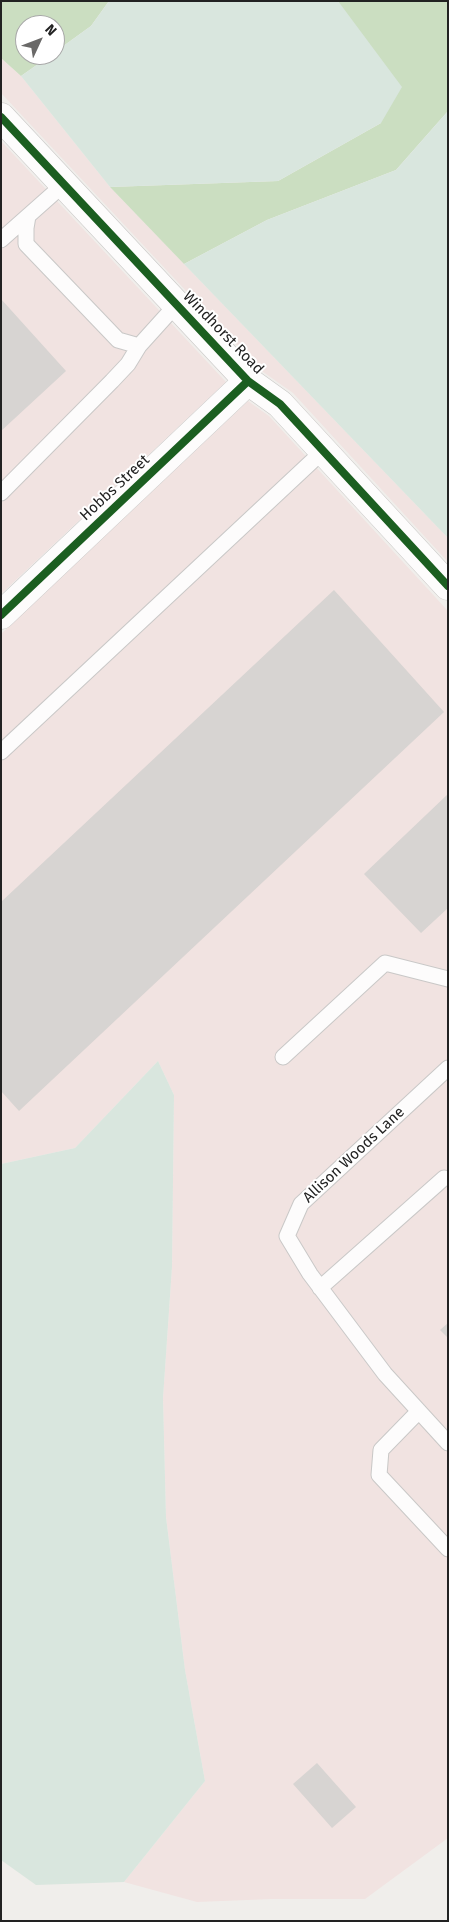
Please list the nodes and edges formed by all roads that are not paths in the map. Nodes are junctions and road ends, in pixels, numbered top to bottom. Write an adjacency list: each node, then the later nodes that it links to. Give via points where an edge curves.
1 (1, 117): 2 (street, Windhorst Road)
2 (64, 184): 3 (lane); 5 (street, Windhorst Road)
3 (28, 216): 4 (lane); 6 (lane, via 26,244 118,340)
4 (1, 240)
5 (176, 305): 6 (lane); 7 (street, Windhorst Road)
6 (139, 346): 9 (lane, via 128,364)
7 (248, 381): 8 (street, Windhorst Road, via 280,404); 11 (street, Hobbs Street)
8 (323, 451): 10 (street, Windhorst Road); 12 (lane)
9 (1, 493)
10 (448, 586)
11 (1, 615)
12 (1, 752)
13 (448, 979): 14 (lane, via 385,962)
14 (283, 1058)
15 (448, 1068): 17 (lane, Allison Woods Lane, via 301,1204 286,1236)
16 (444, 1178): 17 (lane)
17 (320, 1288): 18 (lane, Allison Woods Lane, via 385,1374)
18 (418, 1411): 19 (lane, Allison Woods Lane); 20 (lane, via 381,1450 379,1475)
19 (448, 1443)
20 (448, 1550)

